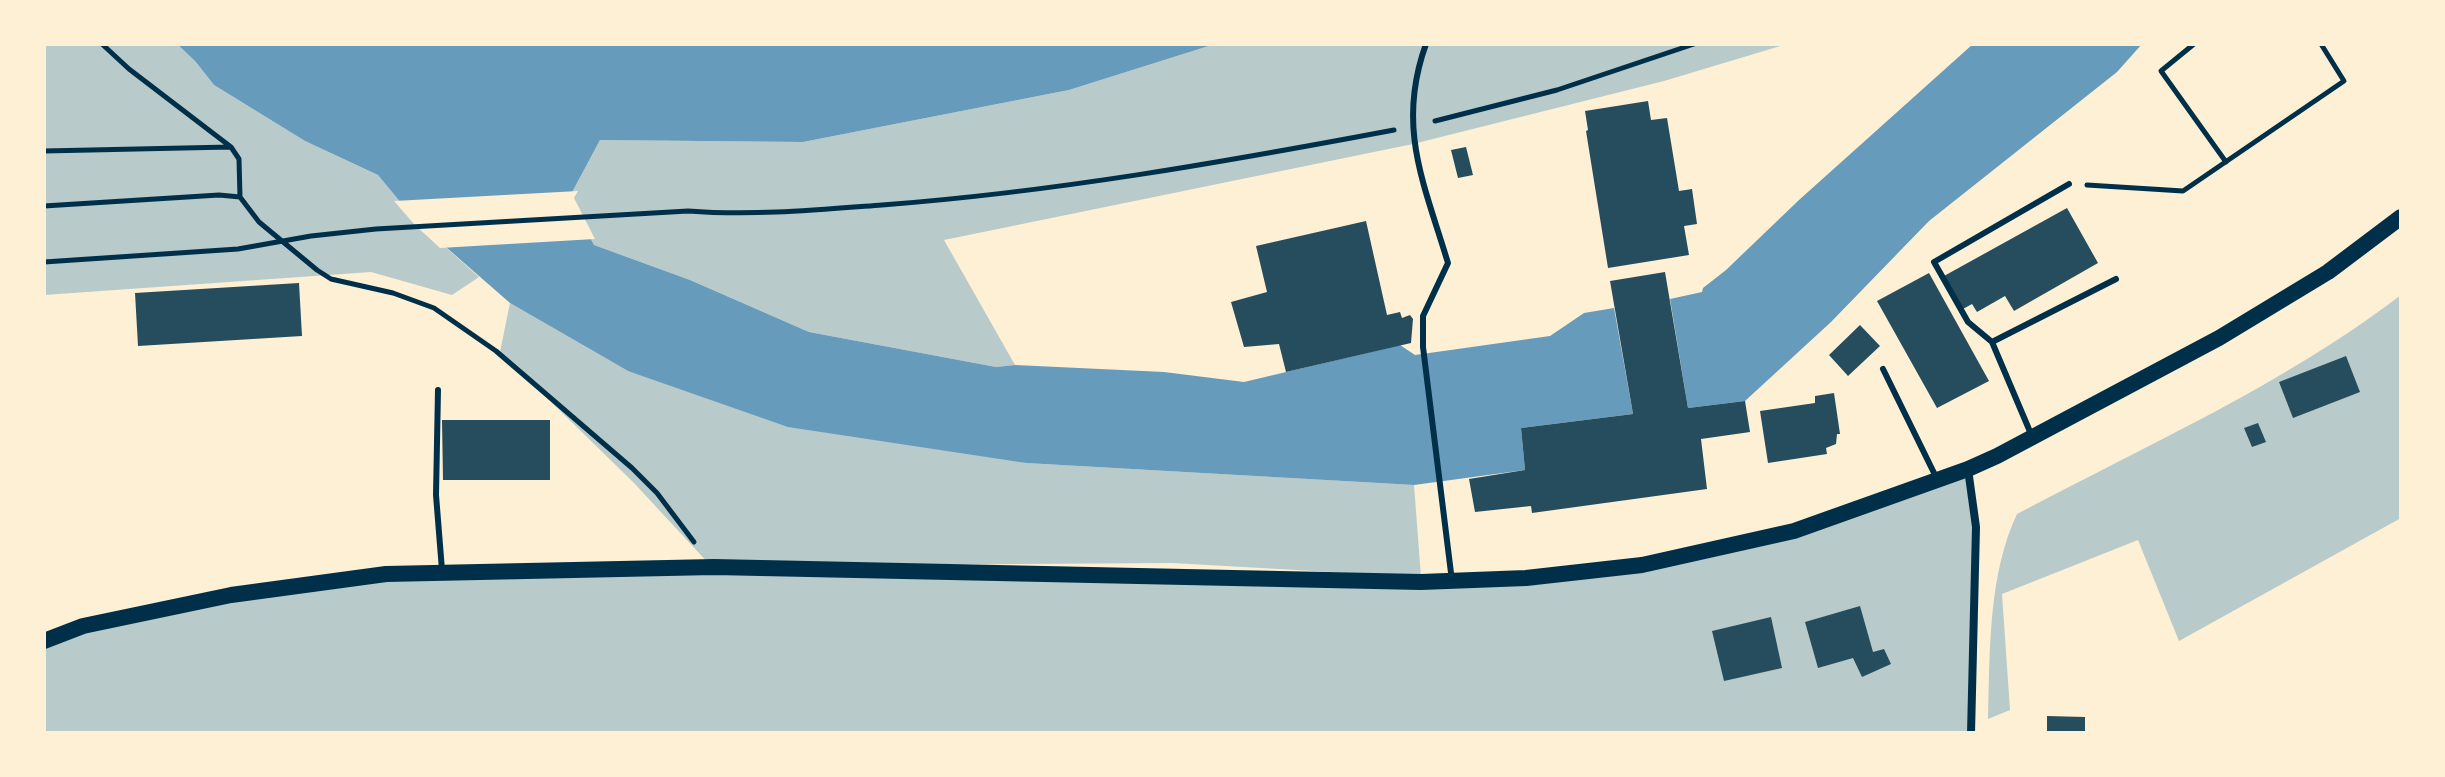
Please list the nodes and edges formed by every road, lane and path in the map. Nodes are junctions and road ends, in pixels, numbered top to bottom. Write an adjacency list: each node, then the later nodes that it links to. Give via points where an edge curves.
1 (102, 44): 7 (path)
2 (1426, 44): 6 (lane, via 1412,94)
3 (1694, 44): 6 (path, via 1557,90)
4 (2194, 44): 9 (path, via 2161,71)
5 (2321, 44): 9 (path, via 2344,81)
6 (1412, 126): 14 (path, via 1191,167 998,195 788,212 688,211 376,229); 25 (lane, via 1448,263 1423,316 1423,347)
7 (231, 147): 8 (path); 11 (path, via 239,159)
8 (44, 151)
9 (2226, 162): 10 (path, via 2183,191)
10 (2069, 184): 17 (lane, via 1934,262 1968,322)
11 (240, 197): 12 (path); 14 (path)
12 (44, 206)
13 (2401, 217): 20 (main road, via 2328,272 2260,313)
14 (283, 242): 15 (path); 23 (path, via 331,279 412,299 458,322 632,468)
15 (44, 262)
16 (2116, 279): 17 (lane)
17 (1992, 342): 20 (lane)
18 (1883, 369): 22 (lane)
19 (438, 390): 24 (lane, via 436,495)
20 (2033, 437): 21 (main road)
21 (1968, 469): 22 (main road); 27 (street, via 1976,527)
22 (1937, 480): 25 (main road, via 1794,531 1642,565)
23 (714, 567): 24 (main road); 25 (main road)
24 (442, 573): 26 (main road, via 386,574 231,595 83,626)
25 (1452, 581)
26 (44, 641)
27 (1971, 733)

